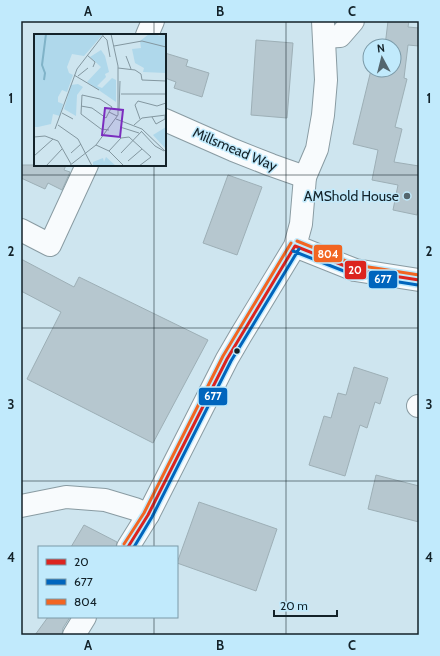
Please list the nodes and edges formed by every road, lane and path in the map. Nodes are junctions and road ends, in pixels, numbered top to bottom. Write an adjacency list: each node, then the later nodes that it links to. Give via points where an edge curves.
1 (153, 21): 4 (main road)
2 (353, 21): 3 (main road, via 340,36)
3 (323, 29): 7 (main road, via 326,80 323,115 317,149)
4 (147, 34)
5 (166, 120): 7 (main road, Millsmead Way, via 271,166)
6 (87, 166): 8 (main road, via 50,245)
7 (305, 177): 9 (main road, via 301,224)
8 (21, 230)
9 (295, 246): 10 (main road, via 355,270); 12 (main road, via 240,335)
10 (419, 280)
11 (21, 506): 12 (main road, via 66,497 106,500)
12 (148, 516): 13 (main road)
13 (129, 546)
14 (84, 618): 15 (main road)
15 (74, 635)

